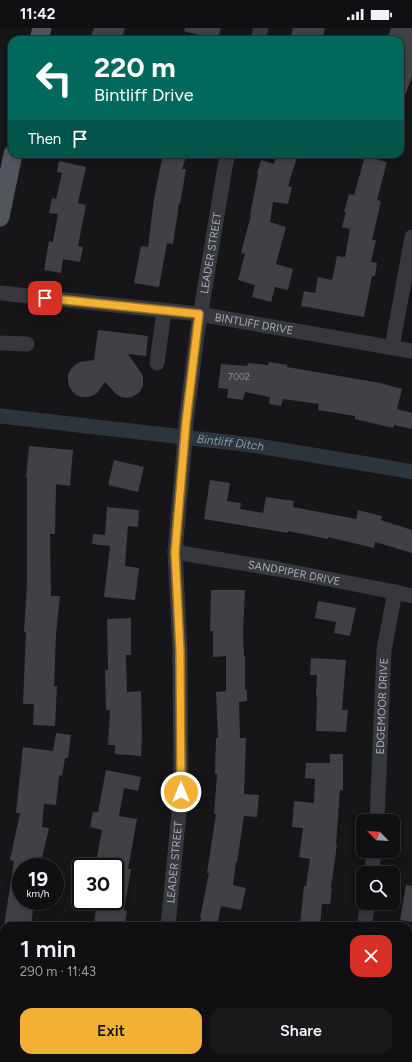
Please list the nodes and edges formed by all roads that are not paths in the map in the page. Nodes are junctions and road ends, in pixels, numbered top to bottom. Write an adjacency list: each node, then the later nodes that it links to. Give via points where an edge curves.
1 (12, 158): 3 (main road)
2 (227, 158): 7 (street, LEADER STREET)
3 (0, 217)
4 (412, 237): 10 (street)
5 (0, 294): 6 (street, BINTLIFF DRIVE)
6 (164, 311): 7 (street, BINTLIFF DRIVE); 12 (street)
7 (199, 314): 10 (street, BINTLIFF DRIVE); 13 (street, LEADER STREET, via 186,422)
8 (0, 343): 9 (street)
9 (27, 344)
10 (392, 347): 11 (street, BINTLIFF DRIVE)
11 (412, 351)
12 (157, 363)
13 (175, 552): 14 (street, SANDPIPER DRIVE); 18 (street, LEADER STREET, via 180,651 181,792)
14 (395, 592): 15 (street, SANDPIPER DRIVE); 16 (street, EDGEMOOR DRIVE, via 384,650)
15 (412, 596)
16 (377, 814)
17 (367, 910): 19 (street)
18 (168, 922)
19 (365, 922)

